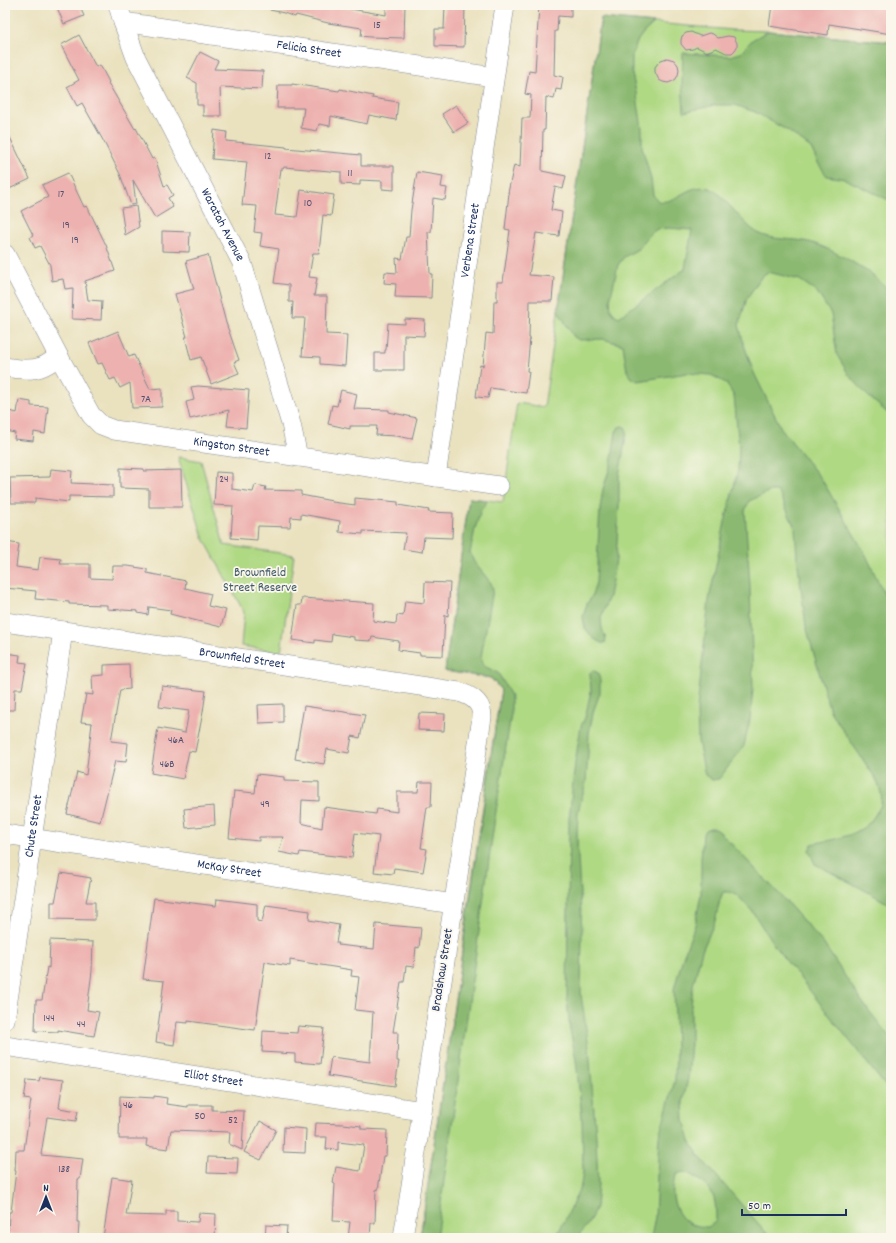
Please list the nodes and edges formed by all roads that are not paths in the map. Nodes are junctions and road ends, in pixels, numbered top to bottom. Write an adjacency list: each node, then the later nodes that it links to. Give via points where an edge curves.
1 (505, 5): 3 (street, Verbena Street)
2 (121, 14): 3 (street, Felicia Street); 7 (street, Waratah Avenue, via 139,64 242,263 291,424)
3 (494, 77): 8 (street, Verbena Street)
4 (5, 254): 5 (street, Kingston Street)
5 (58, 357): 6 (street, via 34,369); 7 (street, Kingston Street, via 91,415 107,428)
6 (5, 367)
7 (298, 457): 8 (street, Kingston Street)
8 (436, 477): 9 (street, Kingston Street)
9 (499, 486)
10 (5, 622): 11 (street, Brownfield Street)
11 (64, 632): 12 (street, Brownfield Street, via 460,692); 14 (street, Chute Street)
12 (477, 702): 15 (street, Bradshaw Street, via 481,707 482,717)
13 (5, 834): 14 (street, McKay Street)
14 (32, 838): 15 (street, McKay Street); 16 (street, Chute Street)
15 (453, 904): 18 (street, Bradshaw Street)
16 (5, 1020)
17 (5, 1046): 18 (street, Elliot Street)
18 (422, 1111): 19 (street, Bradshaw Street)
19 (403, 1238)

